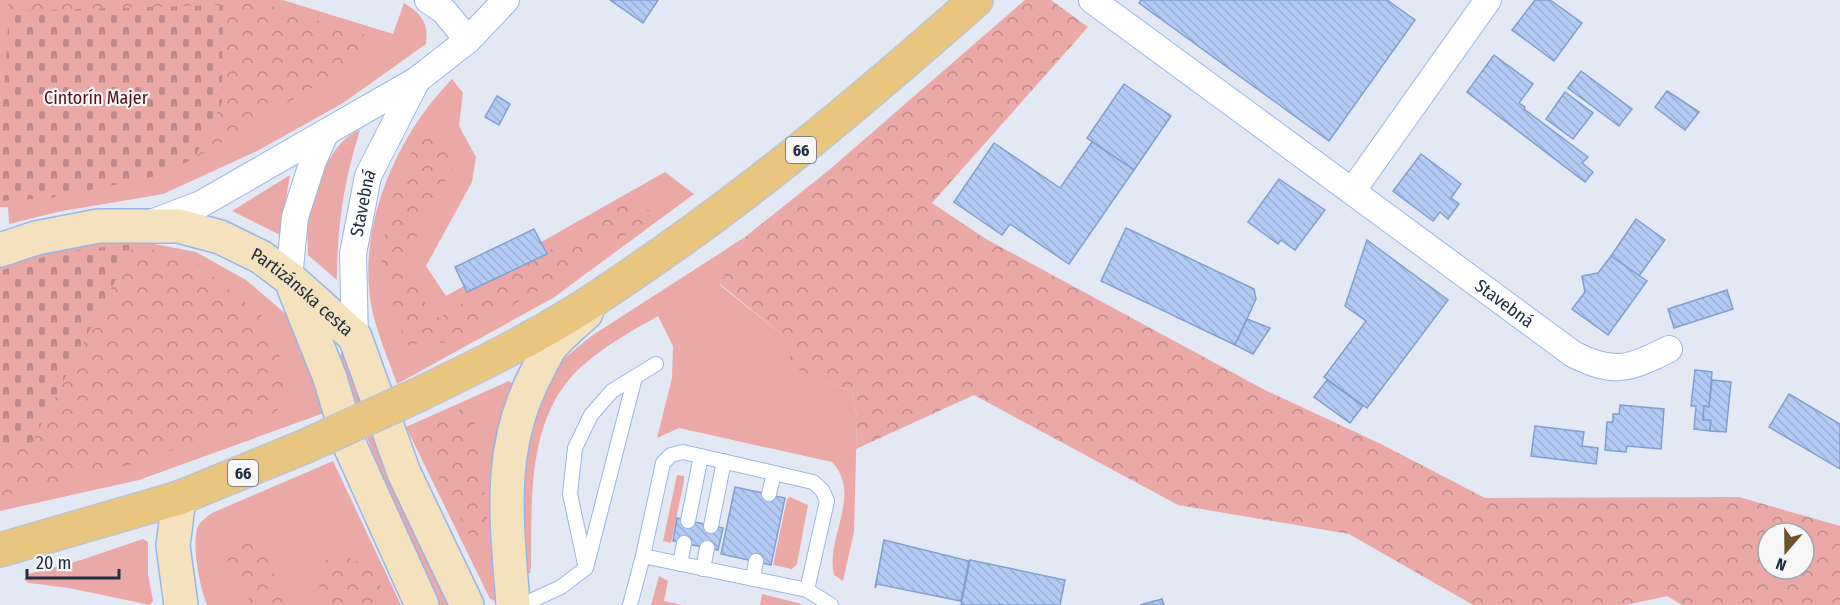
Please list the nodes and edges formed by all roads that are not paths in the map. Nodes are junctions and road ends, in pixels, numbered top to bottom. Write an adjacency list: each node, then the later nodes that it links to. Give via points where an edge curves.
1 (428, 0): 6 (street, via 444,11)
2 (506, 0): 6 (street, Stavebná)
3 (975, 0): 13 (main road, 66, via 768,177)
4 (1092, 0): 9 (street, Stavebná)
5 (1488, 0): 9 (street)
6 (468, 40): 7 (street, Stavebná)
7 (417, 80): 8 (street, Stavebná); 14 (street, Stavebná, via 368,176 353,254)
8 (326, 134): 10 (street, Stavebná, via 201,204); 12 (street, via 295,218)
9 (1353, 190): 15 (street, Stavebná, via 1580,358 1596,366 1617,368 1641,363)
10 (149, 224): 11 (street, Partizánska cesta, via 98,226 36,238); 12 (street, Partizánska cesta, via 178,226 220,237 261,257)
11 (0, 250)
12 (289, 278): 14 (street, Partizánska cesta); 38 (street, via 330,378 351,448)
13 (617, 285): 22 (main road, 66, bridge, via 535,336 420,394); 40 (street, via 552,346 527,391 512,433 507,518)
14 (355, 337): 39 (street, Partizánska cesta, via 404,473)
15 (1669, 349)
16 (656, 364): 17 (lane)
17 (635, 377): 33 (lane); 33 (lane, via 612,391 591,415 575,448 570,494)
18 (701, 456): 19 (lane); 23 (lane); 30 (lane, via 683,452 671,455 663,463)
19 (724, 461): 20 (lane); 24 (lane)
20 (774, 473): 21 (lane); 36 (lane, via 813,482 827,501)
21 (770, 494)
22 (179, 498): 26 (main road, 66); 37 (street, via 173,546)
23 (688, 520)
24 (711, 526)
25 (0, 539): 26 (street)
26 (34, 541): 29 (main road, 66)
27 (684, 543): 32 (lane)
28 (707, 548): 34 (lane)
29 (0, 550)
30 (643, 556): 32 (lane); 42 (lane)
31 (756, 561): 35 (lane)
32 (680, 564): 34 (lane)
33 (586, 568): 41 (lane, via 561,587)
34 (703, 569): 35 (lane)
35 (753, 579): 36 (lane)
36 (807, 590): 43 (lane)
37 (181, 605)
38 (422, 605)
39 (467, 605)
40 (513, 605)
41 (522, 605)
42 (630, 605)
43 (831, 605)

